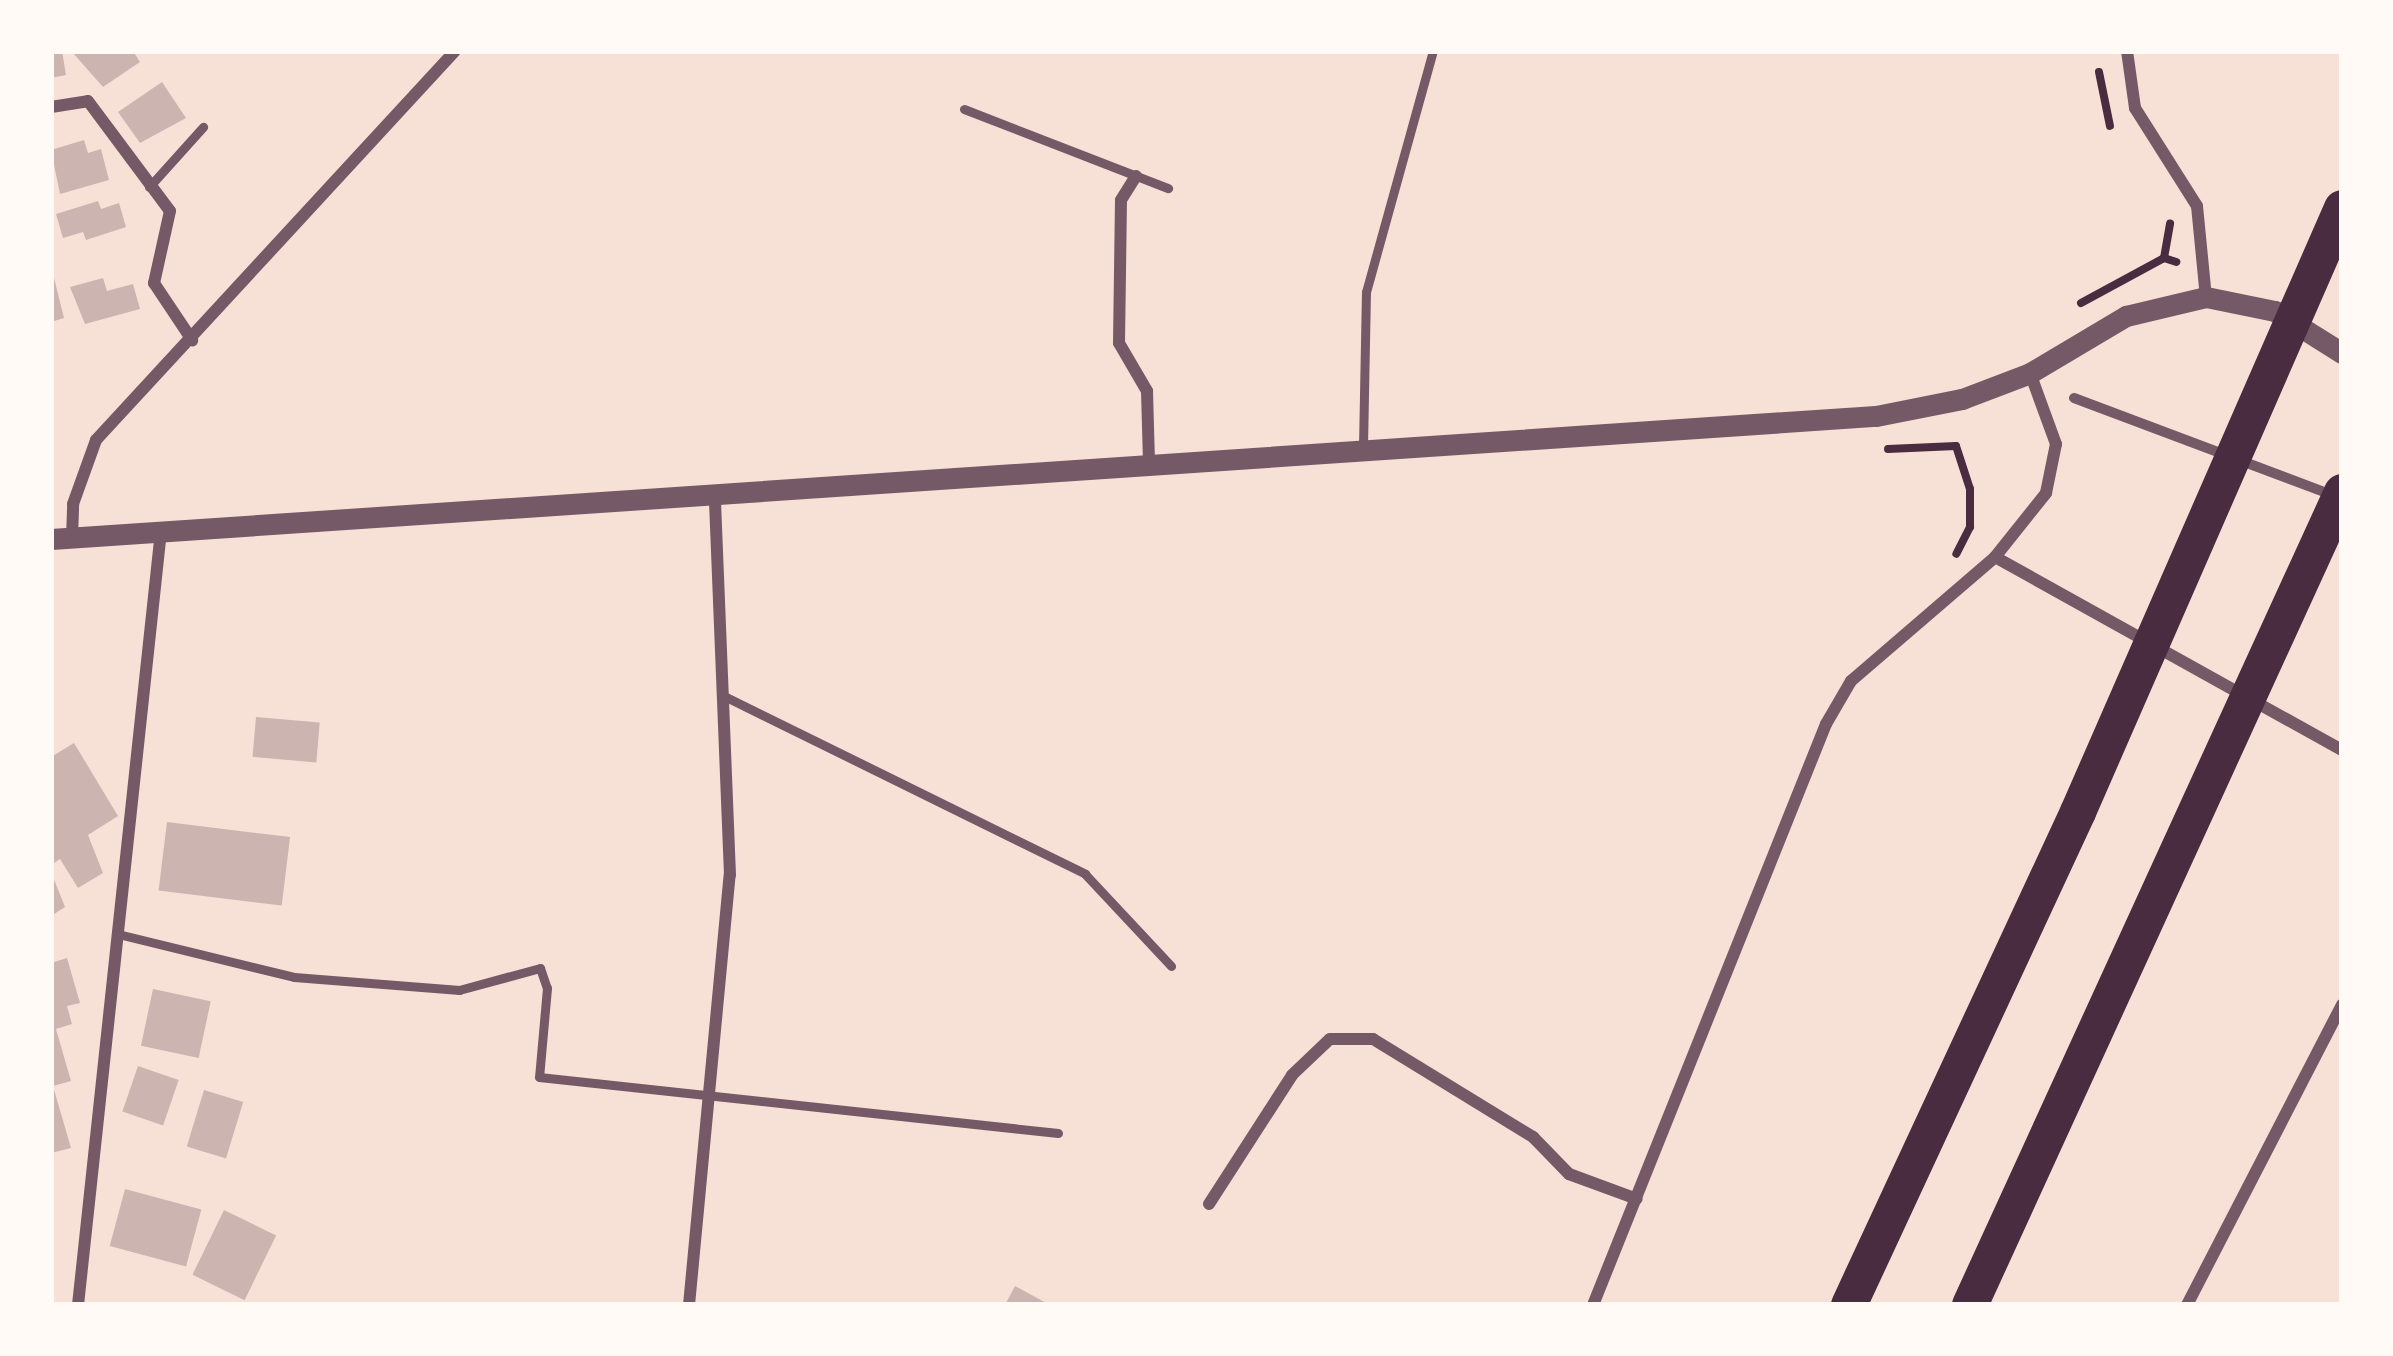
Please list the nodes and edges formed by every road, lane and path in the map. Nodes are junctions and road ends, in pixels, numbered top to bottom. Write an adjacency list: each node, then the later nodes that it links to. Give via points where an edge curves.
1 (455, 51): 14 (street)
2 (1433, 51): 18 (lane, via 1366,292)
3 (2127, 51): 12 (street, via 2135,108 2198,206)
4 (51, 107): 8 (street, via 88,101)
5 (964, 109): 7 (lane)
6 (203, 127): 8 (lane)
7 (1136, 176): 9 (lane); 20 (street, via 1121,200 1119,343 1147,391)
8 (148, 187): 14 (street, via 170,211 154,283)
9 (1168, 188)
10 (2342, 208): 39 (highway, via 2078,812)
11 (2176, 262): 13 (path, via 2164,258)
12 (2206, 297): 15 (street, via 2276,311); 16 (street, via 2126,316)
13 (2068, 311)
14 (192, 340): 24 (street, via 96,440)
15 (2342, 353)
16 (2030, 373): 18 (street, via 1876,416); 25 (street, via 2056,444 2046,494)
17 (2074, 398): 22 (street)
18 (1363, 447): 20 (street)
19 (1919, 450): 26 (path, via 1956,446 1970,489 1970,527)
20 (1149, 462): 21 (street)
21 (715, 492): 23 (street); 27 (street)
22 (2342, 496): 40 (highway)
23 (160, 530): 24 (street); 29 (street)
24 (62, 538)
25 (1995, 557): 28 (street); 34 (street, via 1889,642 1851,680 1826,724)
26 (1947, 572)
27 (722, 694): 30 (lane, via 1084,874); 32 (street, via 730,875)
28 (2342, 750)
29 (118, 934): 32 (lane, via 294,977 459,990 540,968 547,988 539,1077); 36 (street)
30 (1171, 965)
31 (2342, 1005): 41 (street)
32 (712, 1093): 33 (lane); 37 (street)
33 (1058, 1132)
34 (1637, 1199): 35 (street, via 1569,1174 1534,1136 1373,1040 1330,1040 1292,1075); 38 (street)
35 (1209, 1204)
36 (78, 1305)
37 (689, 1305)
38 (1594, 1305)
39 (1849, 1305)
40 (1970, 1305)
41 (2187, 1305)

